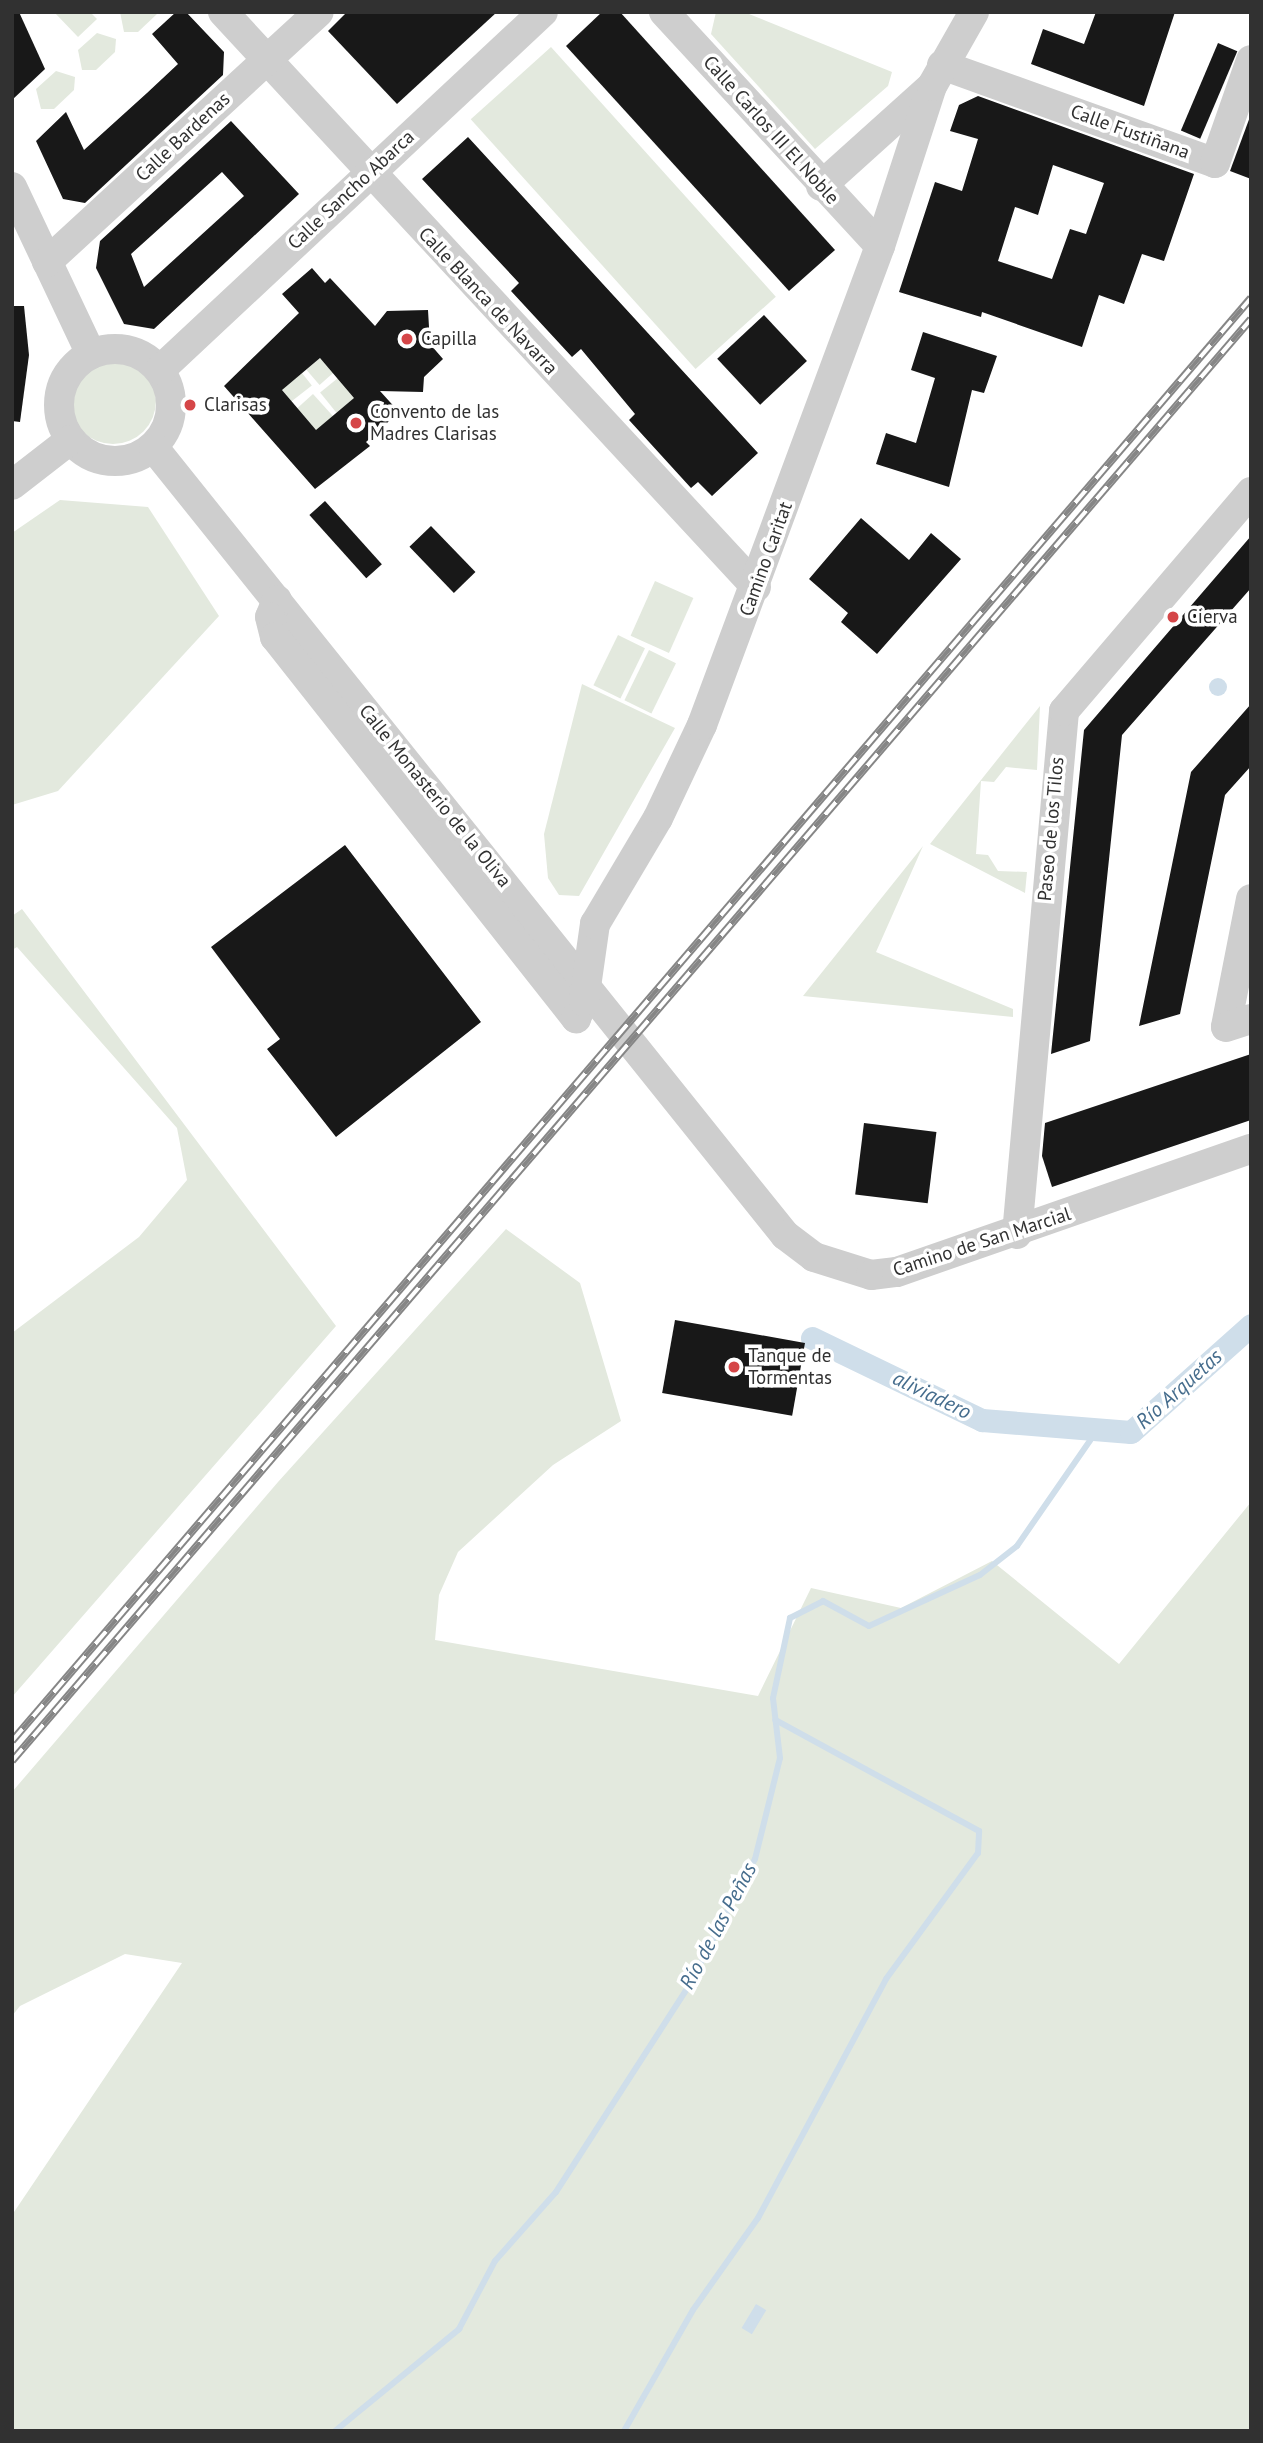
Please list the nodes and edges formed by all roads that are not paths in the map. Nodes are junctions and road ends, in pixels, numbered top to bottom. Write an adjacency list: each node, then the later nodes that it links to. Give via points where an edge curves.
1 (223, 12): 6 (street, Calle Blanca de Navarra)
2 (319, 12): 6 (street, Calle Bardenas)
3 (543, 12): 9 (street, Calle Sancho Abarca)
4 (664, 12): 10 (street, Calle Carlos III El Noble)
5 (974, 12): 8 (street, Camino Caritat)
6 (266, 60): 9 (street, Calle Blanca de Navarra); 13 (street, Calle Bardenas)
7 (1251, 61): 8 (street, Calle Fustiñana, via 1215,163)
8 (937, 75): 10 (street, Camino Caritat); 12 (street, Camino Caritat)
9 (368, 173): 15 (street, Calle Sancho Abarca); 20 (street, Calle Blanca de Navarra)
10 (821, 186): 12 (street, Calle Carlos III El Noble)
11 (12, 187): 13 (street)
12 (880, 246): 20 (street, Camino Caritat)
13 (47, 262): 14 (street)
14 (91, 354): 15 (street, via 128,350); 16 (street, via 63,383 60,412)
15 (160, 370): 17 (street, via 172,410)
16 (70, 440): 17 (street, via 110,462); 18 (street)
17 (154, 448): 21 (street, Calle Monasterio de la Oliva)
18 (12, 485)
19 (1251, 492): 26 (street, Paseo de los Tilos, via 1064,711)
20 (756, 587): 21 (street, Camino Caritat, via 679,774 595,924 576,1018 275,636 270,617)
21 (277, 600): 24 (street, Calle Monasterio de la Oliva)
22 (1251, 899): 23 (street)
23 (1238, 1023)
24 (714, 1146): 26 (street, Camino de San Marcial, via 785,1235 833,1267 871,1275 897,1272)
25 (1251, 1149): 26 (street, Camino de San Marcial)
26 (1017, 1234)

